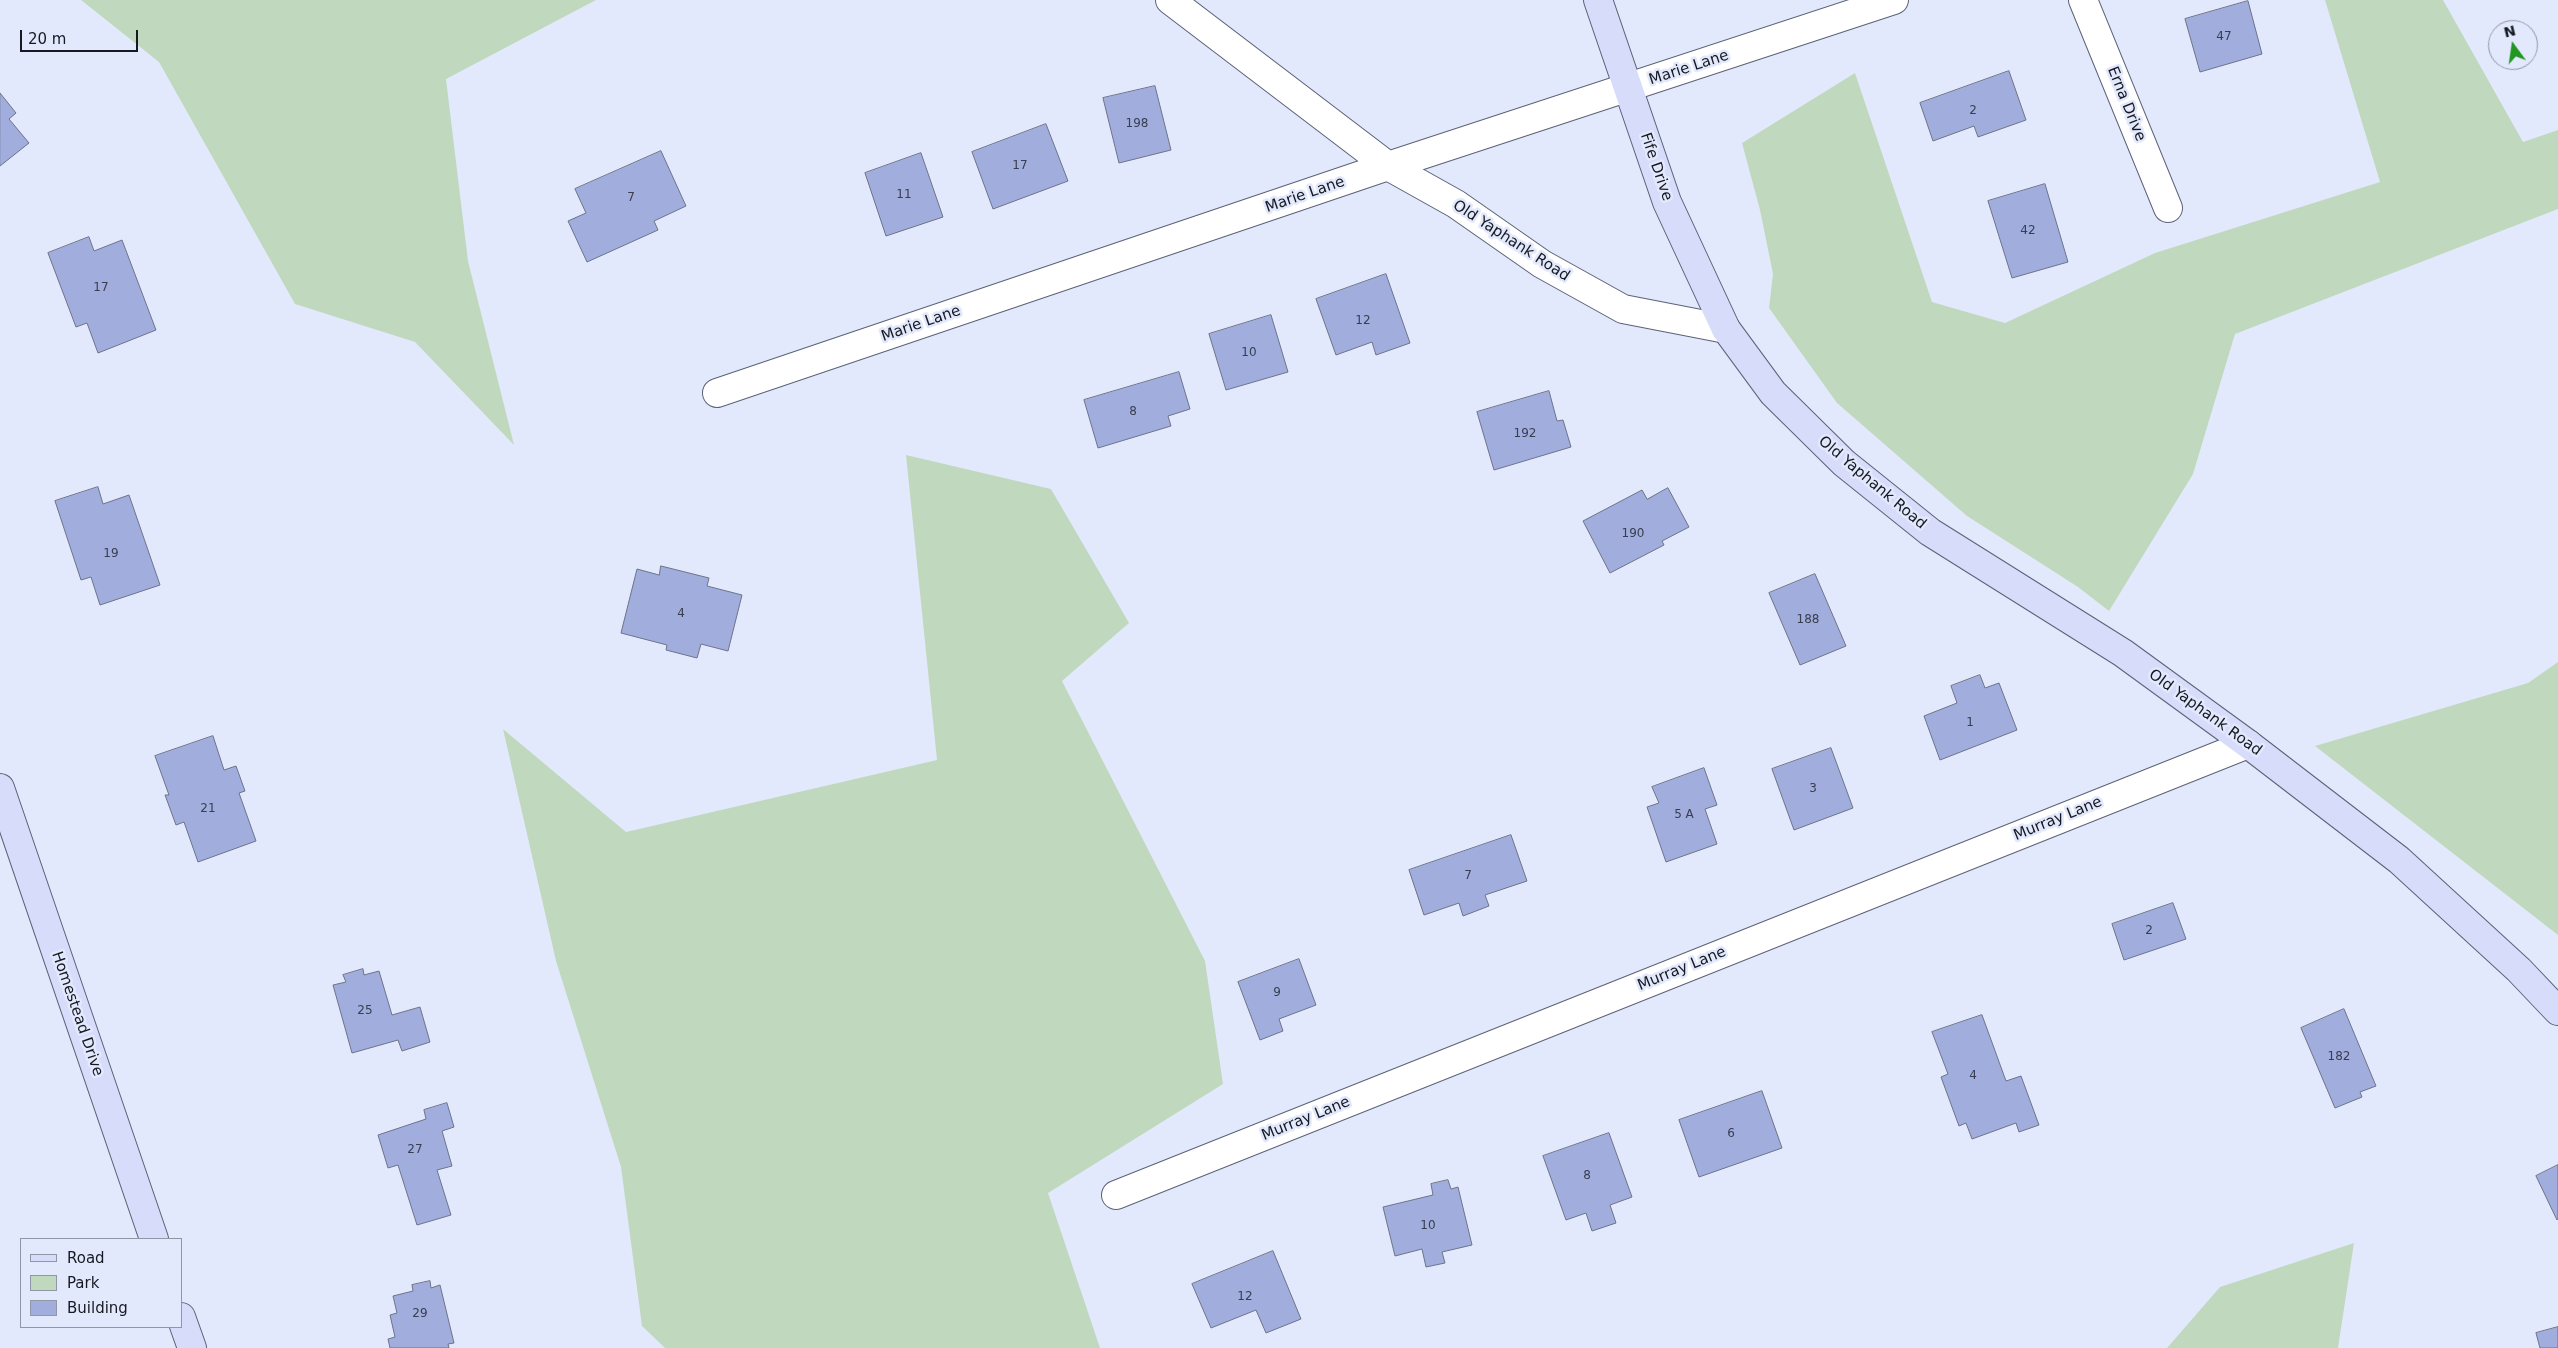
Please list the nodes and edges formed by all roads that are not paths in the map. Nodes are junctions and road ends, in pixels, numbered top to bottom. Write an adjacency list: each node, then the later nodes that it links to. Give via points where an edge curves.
1 (1170, 0): 6 (street, Old Yaphank Road)
2 (1598, 0): 5 (street, Fife Drive)
3 (1894, 0): 5 (street, Marie Lane)
4 (2083, 0): 7 (street, Erna Drive)
5 (1628, 88): 6 (street, Marie Lane); 8 (street, Fife Drive, via 1667,202)
6 (1388, 166): 8 (street, Old Yaphank Road, via 1456,204 1542,264 1623,309); 9 (street, Marie Lane)
7 (2168, 208)
8 (1726, 329): 10 (street, Old Yaphank Road, via 1773,393 1844,463 1930,532 2123,653)
9 (716, 393)
10 (2248, 744): 12 (street, Old Yaphank Road, via 2398,860 2519,970); 13 (street, Murray Lane)
11 (0, 788): 14 (street, Homestead Drive)
12 (2558, 1011)
13 (1116, 1195)
14 (154, 1238)
15 (182, 1320): 16 (street)
16 (192, 1348)

